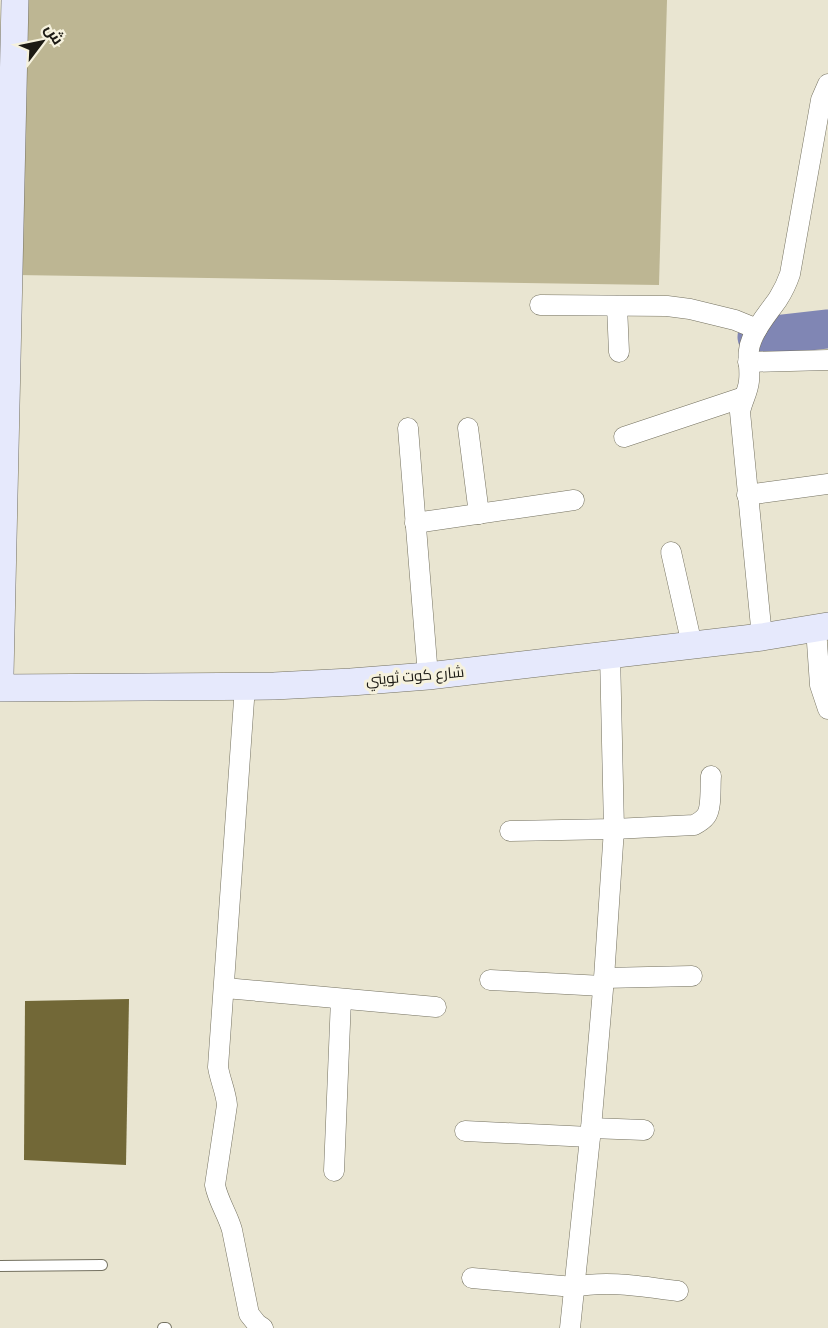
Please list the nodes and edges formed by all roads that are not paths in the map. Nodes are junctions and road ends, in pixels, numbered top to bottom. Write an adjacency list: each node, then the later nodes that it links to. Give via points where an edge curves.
1 (15, 0): 23 (main road)
2 (828, 84): 5 (street, via 821,100 790,274)
3 (540, 305): 4 (street)
4 (617, 306): 5 (street, via 690,309); 6 (street)
5 (757, 329): 8 (street)
6 (620, 352)
7 (828, 360): 8 (street)
8 (748, 362): 9 (street, via 748,389)
9 (744, 397): 12 (street); 14 (street, via 740,422)
10 (408, 428): 17 (street)
11 (468, 428): 16 (street)
12 (624, 437)
13 (828, 484): 14 (street)
14 (747, 495): 20 (street)
15 (574, 500): 16 (street)
16 (479, 514): 17 (street)
17 (415, 523): 24 (street)
18 (671, 552): 21 (street)
19 (822, 627): 20 (main road, شارع كوت ثويني); 27 (street, via 820,685)
20 (762, 637): 21 (main road, شارع كوت ثويني)
21 (692, 645): 22 (main road, شارع كوت ثويني)
22 (610, 654): 24 (main road, شارع كوت ثويني); 29 (street)
23 (0, 675)
24 (428, 676): 25 (main road, شارع كوت ثويني)
25 (245, 686): 26 (main road, شارع كوت ثويني); 34 (street)
26 (0, 688)
27 (828, 709)
28 (711, 776): 29 (street, via 709,809 700,822)
29 (614, 829): 30 (street); 33 (street)
30 (510, 831)
31 (692, 976): 33 (street)
32 (490, 980): 33 (street)
33 (604, 982): 39 (street)
34 (225, 988): 35 (street); 46 (street, via 219,1067 227,1105 215,1185 230,1222 249,1314)
35 (341, 999): 36 (street); 40 (street)
36 (436, 1008)
37 (644, 1130): 39 (street)
38 (465, 1131): 39 (street)
39 (590, 1133): 44 (street)
40 (334, 1171)
41 (102, 1265): 42 (lane)
42 (0, 1266)
43 (471, 1278): 44 (street)
44 (574, 1287): 45 (street, via 601,1283); 47 (street)
45 (678, 1291)
46 (263, 1328)
47 (570, 1328)

